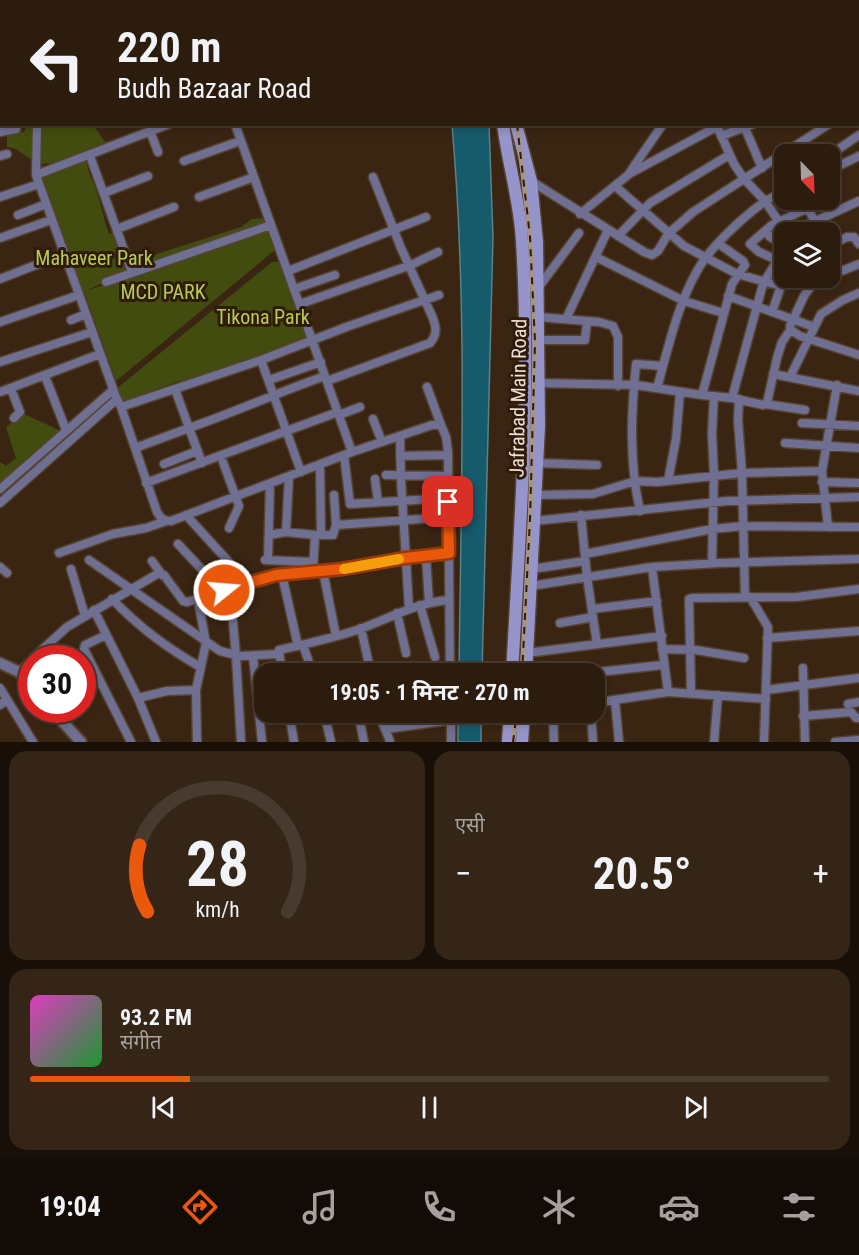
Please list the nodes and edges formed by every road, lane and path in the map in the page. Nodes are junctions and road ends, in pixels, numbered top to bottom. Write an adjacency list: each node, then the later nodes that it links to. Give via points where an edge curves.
1 (37, 126): 34 (street)
2 (164, 126): 13 (street)
3 (236, 126): 16 (street)
4 (503, 126): 19 (main road, Jafrabad Main Road)
5 (516, 126): 18 (main road, Jafrabad Main Road)
6 (662, 126): 29 (street)
7 (716, 126): 29 (street)
8 (718, 126): 15 (street)
9 (749, 126): 15 (street); 28 (street)
10 (826, 126): 17 (street)
11 (16, 129): 12 (street)
12 (0, 132)
13 (150, 132): 21 (street); 23 (street)
14 (859, 135): 20 (street)
15 (721, 136): 22 (street)
16 (240, 141): 25 (street); 31 (street)
17 (803, 144)
18 (520, 145): 19 (main road); 35 (main road, Jafrabad Main Road)
19 (506, 148): 270 (main road, Jafrabad Main Road, via 522,238 525,301 526,424)
20 (840, 148)
21 (158, 152)
22 (729, 155): 33 (street); 47 (street, via 664,193)
23 (90, 156): 34 (street); 37 (street)
24 (859, 156): 27 (street)
25 (184, 161)
26 (774, 163): 28 (street)
27 (840, 165)
28 (762, 168): 33 (street)
29 (628, 175): 36 (street)
30 (148, 176): 37 (street)
31 (254, 177): 39 (street); 54 (street)
32 (373, 177): 56 (street)
33 (744, 179): 41 (street); 60 (street, via 693,212)
34 (37, 180): 38 (street); 43 (street)
35 (531, 181): 48 (street); 86 (main road, Jafrabad Main Road)
36 (615, 186): 47 (street); 48 (street)
37 (104, 193): 55 (street)
38 (0, 197)
39 (199, 197)
40 (774, 197): 41 (street)
41 (765, 201): 52 (street); 66 (street)
42 (859, 201): 53 (street)
43 (46, 204): 49 (street); 51 (street)
44 (174, 207): 55 (street)
45 (796, 210): 52 (street)
46 (809, 210): 53 (street)
47 (642, 211): 60 (street); 62 (street)
48 (580, 214): 57 (street)
49 (18, 215)
50 (426, 217): 56 (street)
51 (51, 220): 63 (street); 69 (street)
52 (778, 221): 58 (street)
53 (815, 222)
54 (271, 225): 78 (street); 79 (street)
55 (117, 229): 79 (street)
56 (394, 229): 75 (street); 78 (street)
57 (608, 230): 62 (street); 71 (street)
58 (765, 231): 64 (street); 73 (street, via 750,244)
59 (579, 233): 86 (street)
60 (668, 234): 62 (street, via 652,255); 72 (street)
61 (856, 235): 65 (street); 67 (street)
62 (618, 236)
63 (0, 238)
64 (774, 239)
65 (840, 241)
66 (719, 244): 70 (street); 72 (street)
67 (859, 244)
68 (438, 252): 75 (street)
69 (64, 254): 82 (street); 88 (street)
70 (736, 256): 76 (street); 80 (street, via 745,265)
71 (596, 257): 92 (street); 99 (street)
72 (705, 258): 76 (street); 92 (street)
73 (774, 259)
74 (859, 264): 100 (street, via 814,282)
75 (411, 265): 91 (street); 93 (street)
76 (725, 268): 80 (street)
77 (774, 270): 84 (street)
78 (288, 271): 85 (street)
79 (132, 272): 83 (street)
80 (737, 274): 84 (street); 90 (street)
81 (335, 275): 85 (street)
82 (0, 279)
83 (106, 282)
84 (764, 282): 94 (street); 95 (street, via 781,286)
85 (294, 289): 93 (street)
86 (538, 289): 98 (main road, Jafrabad Main Road)
87 (859, 293): 104 (street, via 830,307)
88 (79, 295): 97 (street); 103 (street)
89 (439, 295): 91 (street)
90 (728, 296): 94 (street); 96 (street)
91 (425, 299): 108 (street); 119 (street, via 436,327 430,343)
92 (684, 301): 96 (street); 115 (street)
93 (300, 304): 108 (street)
94 (756, 307): 95 (street); 136 (street)
95 (772, 312): 100 (street)
96 (723, 313): 133 (street)
97 (86, 314): 101 (street); 106 (street)
98 (538, 317): 99 (street); 109 (main road, Jafrabad Main Road)
99 (566, 319): 102 (street)
100 (794, 319): 104 (street); 105 (street)
101 (71, 320)
102 (587, 321): 109 (street, via 585,340); 124 (street, via 607,323 616,331)
103 (0, 322)
104 (814, 327): 107 (street)
105 (791, 329): 107 (street); 116 (street, via 782,342)
106 (92, 332): 110 (street); 113 (street)
107 (808, 339): 111 (street); 118 (street)
108 (313, 340): 112 (street); 114 (street)
109 (538, 340): 121 (main road, Jafrabad Main Road)
110 (100, 354): 117 (street); 135 (street)
111 (859, 355)
112 (261, 360): 120 (street); 128 (street)
113 (0, 362)
114 (321, 362): 119 (street); 120 (street)
115 (663, 366): 122 (street, via 636,364); 127 (street)
116 (773, 374): 118 (street); 137 (street, via 769,401)
117 (45, 376): 126 (street); 148 (street)
118 (790, 377): 123 (street)
119 (326, 378): 132 (street); 140 (street)
120 (269, 380): 132 (street)
121 (539, 383): 124 (street); 162 (main road, Jafrabad Main Road)
122 (634, 385): 124 (street); 127 (street); 176 (street)
123 (837, 385): 129 (street); 144 (street)
124 (618, 386)
125 (427, 387): 145 (street)
126 (11, 388): 130 (street); 141 (street)
127 (657, 388): 131 (street)
128 (176, 389): 135 (street); 147 (street)
129 (859, 391)
130 (0, 392)
131 (680, 392): 133 (street); 175 (street)
132 (274, 394): 147 (street); 149 (street)
133 (702, 395): 134 (street)
134 (714, 396): 136 (street); 170 (street)
135 (116, 398): 148 (street); 154 (street); 191 (street)
136 (735, 398): 137 (street); 168 (street)
137 (765, 404): 139 (street)
138 (360, 407): 140 (street)
139 (806, 410)
140 (338, 413): 149 (street); 157 (street)
141 (20, 415)
142 (373, 419): 151 (street)
143 (802, 423): 144 (street)
144 (829, 424): 146 (street); 153 (street)
145 (441, 425): 150 (street, via 432,424); 158 (street)
146 (859, 426)
147 (189, 429): 154 (street); 156 (street)
148 (66, 430): 181 (street)
149 (286, 432): 161 (street); 167 (street)
150 (400, 436): 151 (street); 159 (street)
151 (382, 442): 157 (street)
152 (785, 443): 153 (street)
153 (826, 446): 155 (street); 166 (street)
154 (135, 448): 178 (street)
155 (859, 448)
156 (197, 452): 161 (street); 163 (street)
157 (348, 454): 164 (street); 190 (street, via 350,504)
158 (448, 455): 159 (street); 173 (street)
159 (400, 456): 172 (street)
160 (223, 462): 184 (street)
161 (202, 463): 178 (street)
162 (537, 463): 165 (street); 183 (main road, Jafrabad Main Road)
163 (164, 464)
164 (320, 464): 167 (street); 208 (street)
165 (597, 465)
166 (822, 471): 168 (street); 177 (street)
167 (301, 472): 171 (street)
168 (742, 473): 170 (street); 189 (street)
169 (386, 475): 172 (street)
170 (714, 475): 175 (street); 192 (street)
171 (289, 476): 180 (street); 206 (street)
172 (400, 476): 173 (street); 188 (street)
173 (448, 476): 186 (street)
174 (375, 479): 190 (street)
175 (668, 481): 176 (street)
176 (633, 482): 183 (street, via 593,494); 193 (street)
177 (822, 482): 179 (street); 185 (street)
178 (146, 483): 198 (street, via 157,512)
179 (859, 483)
180 (270, 484): 184 (street); 207 (street)
181 (0, 489)
182 (334, 495): 200 (street)
183 (536, 495): 199 (main road, Jafrabad Main Road)
184 (236, 496): 194 (street); 204 (street, via 239,510)
185 (824, 497): 187 (street); 189 (street); 202 (street)
186 (448, 498): 188 (street); 196 (street)
187 (859, 498)
188 (402, 500): 190 (street); 197 (street)
189 (742, 500): 192 (street); 201 (street)
190 (378, 502)
191 (0, 503)
192 (712, 503): 193 (street); 205 (street)
193 (640, 511): 195 (street)
194 (186, 515): 198 (street); 229 (street)
195 (581, 515): 199 (street); 214 (street)
196 (448, 517): 197 (street); 211 (street)
197 (403, 520): 200 (street); 213 (street)
198 (166, 521): 210 (street)
199 (534, 521): 223 (main road, Jafrabad Main Road)
200 (336, 525): 208 (street, via 333,536)
201 (744, 526): 202 (street); 205 (street); 220 (street)
202 (828, 527): 203 (street)
203 (859, 527)
204 (228, 528)
205 (712, 529): 214 (street); 219 (street)
206 (286, 532): 207 (street); 208 (street)
207 (269, 535): 218 (street, via 266,560)
208 (318, 535): 218 (street)
209 (178, 544): 233 (street)
210 (58, 553)
211 (449, 553): 212 (street); 237 (street)
212 (426, 556): 213 (street); 239 (street)
213 (405, 558): 224 (street); 240 (street)
214 (585, 558): 223 (street); 228 (street)
215 (859, 559): 220 (street)
216 (89, 560): 231 (street)
217 (152, 561): 226 (street)
218 (312, 562): 225 (street)
219 (712, 563): 220 (street); 221 (street)
220 (743, 563): 234 (street)
221 (652, 567): 228 (street); 238 (street)
222 (71, 569): 244 (street)
223 (532, 569): 230 (main road, Jafrabad Main Road)
224 (324, 571): 225 (street); 249 (street)
225 (313, 572): 227 (street)
226 (162, 575): 231 (street, via 159,573); 236 (street, via 183,601)
227 (282, 575): 229 (street); 255 (street)
228 (587, 577): 230 (street); 243 (street)
229 (248, 583): 233 (street)
230 (531, 586): 259 (main road, Jafrabad Main Road)
231 (132, 588): 235 (street); 252 (street)
232 (859, 589): 234 (street, via 797,597)
233 (226, 590): 236 (street); 261 (street)
234 (748, 597): 251 (street, via 766,622); 257 (street, via 689,599)
235 (112, 599): 241 (street); 273 (street, via 155,639)
236 (198, 600): 252 (street)
237 (448, 600): 239 (street); 269 (street)
238 (657, 601): 243 (street); 250 (street)
239 (425, 604): 240 (street); 263 (street)
240 (409, 608): 242 (street)
241 (94, 610): 244 (street); 248 (street)
242 (397, 613): 246 (street); 258 (street)
243 (592, 613): 245 (street); 253 (street)
244 (85, 616): 254 (street)
245 (560, 623)
246 (361, 628): 249 (street); 268 (street)
247 (859, 631): 251 (street)
248 (106, 634): 285 (street); 308 (street, via 84,649)
249 (336, 636): 255 (street)
250 (662, 636): 253 (street); 256 (street)
251 (767, 638): 283 (street)
252 (206, 642): 261 (street); 273 (street)
253 (597, 644): 259 (street)
254 (47, 645)
255 (300, 646): 260 (street, via 279,650); 267 (street)
256 (662, 649): 257 (street); 272 (street)
257 (690, 650): 264 (street); 282 (street)
258 (406, 653)
259 (527, 653): 271 (main road, Jafrabad Main Road)
260 (279, 654): 262 (street); 266 (street)
261 (236, 656): 262 (street); 311 (street)
262 (253, 657): 312 (street)
263 (435, 657)
264 (744, 658)
265 (0, 663): 276 (street)
266 (280, 663)
267 (308, 663)
268 (369, 663)
269 (450, 663)
270 (513, 663)
271 (527, 663)
272 (663, 665): 275 (street); 281 (street)
273 (200, 667): 280 (street)
274 (803, 668): 278 (street)
275 (605, 671)
276 (18, 672)
277 (859, 678): 278 (street)
278 (802, 686): 283 (street); 291 (street)
279 (0, 688): 288 (street)
280 (196, 690): 285 (street); 310 (street)
281 (668, 692): 282 (street); 286 (street)
282 (691, 692): 284 (street)
283 (766, 694): 284 (street); 324 (street)
284 (718, 695): 323 (street)
285 (138, 698): 309 (street)
286 (615, 700): 287 (street); 322 (street)
287 (605, 701)
288 (4, 702): 306 (street)
289 (859, 702): 290 (street)
290 (848, 704)
291 (803, 716): 292 (street, via 851,712); 325 (street)
292 (859, 718)
293 (64, 723): 307 (street)
294 (291, 723): 313 (street)
295 (327, 723): 314 (street)
296 (360, 723): 315 (street)
297 (381, 723): 304 (street)
298 (416, 723): 304 (street)
299 (451, 723): 317 (street)
300 (509, 723): 318 (main road)
301 (523, 723): 319 (main road)
302 (553, 723): 320 (street)
303 (592, 723): 321 (street)
304 (386, 729): 316 (street)
305 (859, 740): 326 (street)
306 (33, 742)
307 (81, 742)
308 (131, 742)
309 (156, 742)
310 (197, 742)
311 (241, 742)
312 (262, 742)
313 (294, 742)
314 (331, 742)
315 (364, 742)
316 (390, 742)
317 (451, 742)
318 (508, 742)
319 (522, 742)
320 (554, 742)
321 (594, 742)
322 (619, 742)
323 (714, 742)
324 (764, 742)
325 (805, 742)
326 (835, 742)

